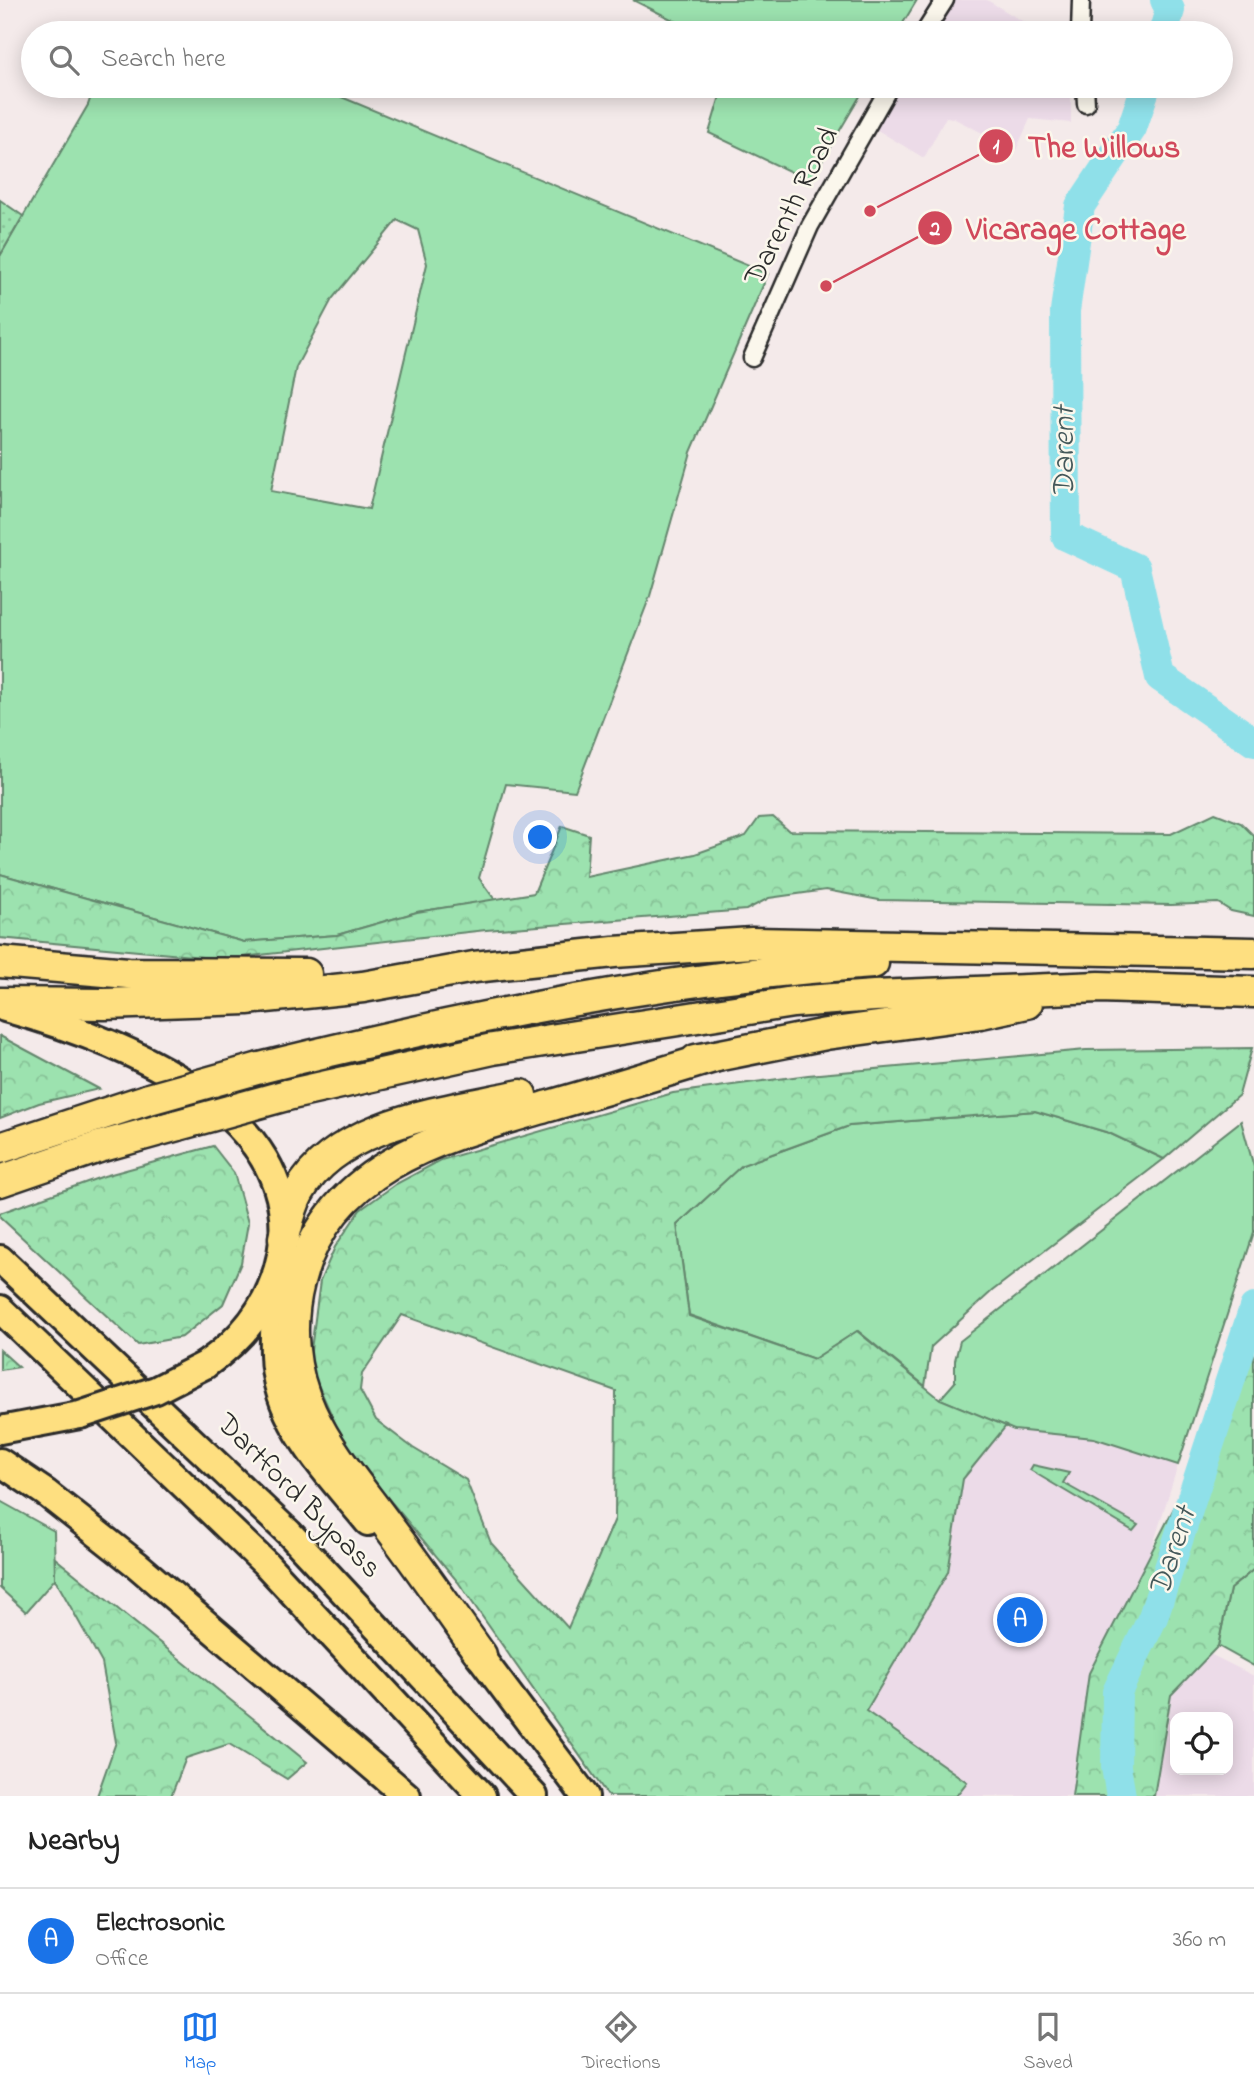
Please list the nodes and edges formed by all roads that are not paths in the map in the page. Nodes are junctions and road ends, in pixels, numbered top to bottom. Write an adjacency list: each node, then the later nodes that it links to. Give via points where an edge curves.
1 (945, 0): 3 (street)
2 (1081, 0): 4 (street)
3 (931, 21)
4 (1080, 21)
5 (883, 98): 8 (street, Darenth Road, via 810,226)
6 (1086, 98): 7 (street)
7 (1086, 104)
8 (752, 358)
9 (1094, 948): 10 (highway); 12 (highway, via 752,943); 17 (highway, bridge, via 797,968 489,1014 260,1068)
10 (1249, 953)
11 (0, 962): 12 (highway, via 201,976)
12 (474, 967): 15 (highway, via 363,987 247,999)
13 (1099, 987): 14 (highway); 16 (highway, via 981,1013 826,1034); 18 (highway, bridge, via 874,996 731,1011 493,1049 287,1095)
14 (1247, 993)
15 (0, 1005): 19 (highway, via 134,1056 209,1098 240,1127 270,1174 283,1215)
16 (717, 1056): 19 (highway, via 431,1115 361,1136 334,1152 308,1179 292,1207); 25 (highway, via 439,1140 362,1182 322,1227 307,1257 295,1295 292,1331 297,1369 310,1410 343,1465)
17 (7, 1145)
18 (11, 1177)
19 (284, 1238): 21 (highway)
20 (0, 1259): 28 (highway, Dartford Bypass, via 289,1533)
21 (278, 1273): 23 (highway, bridge, via 248,1328 205,1365 156,1390 80,1415); 25 (highway, via 273,1356 279,1387 299,1436)
22 (0, 1309): 27 (highway, via 267,1565)
23 (0, 1430)
24 (0, 1462): 26 (highway, via 136,1564)
25 (481, 1655): 29 (highway)
26 (407, 1796)
27 (482, 1796)
28 (534, 1796)
29 (585, 1796)

